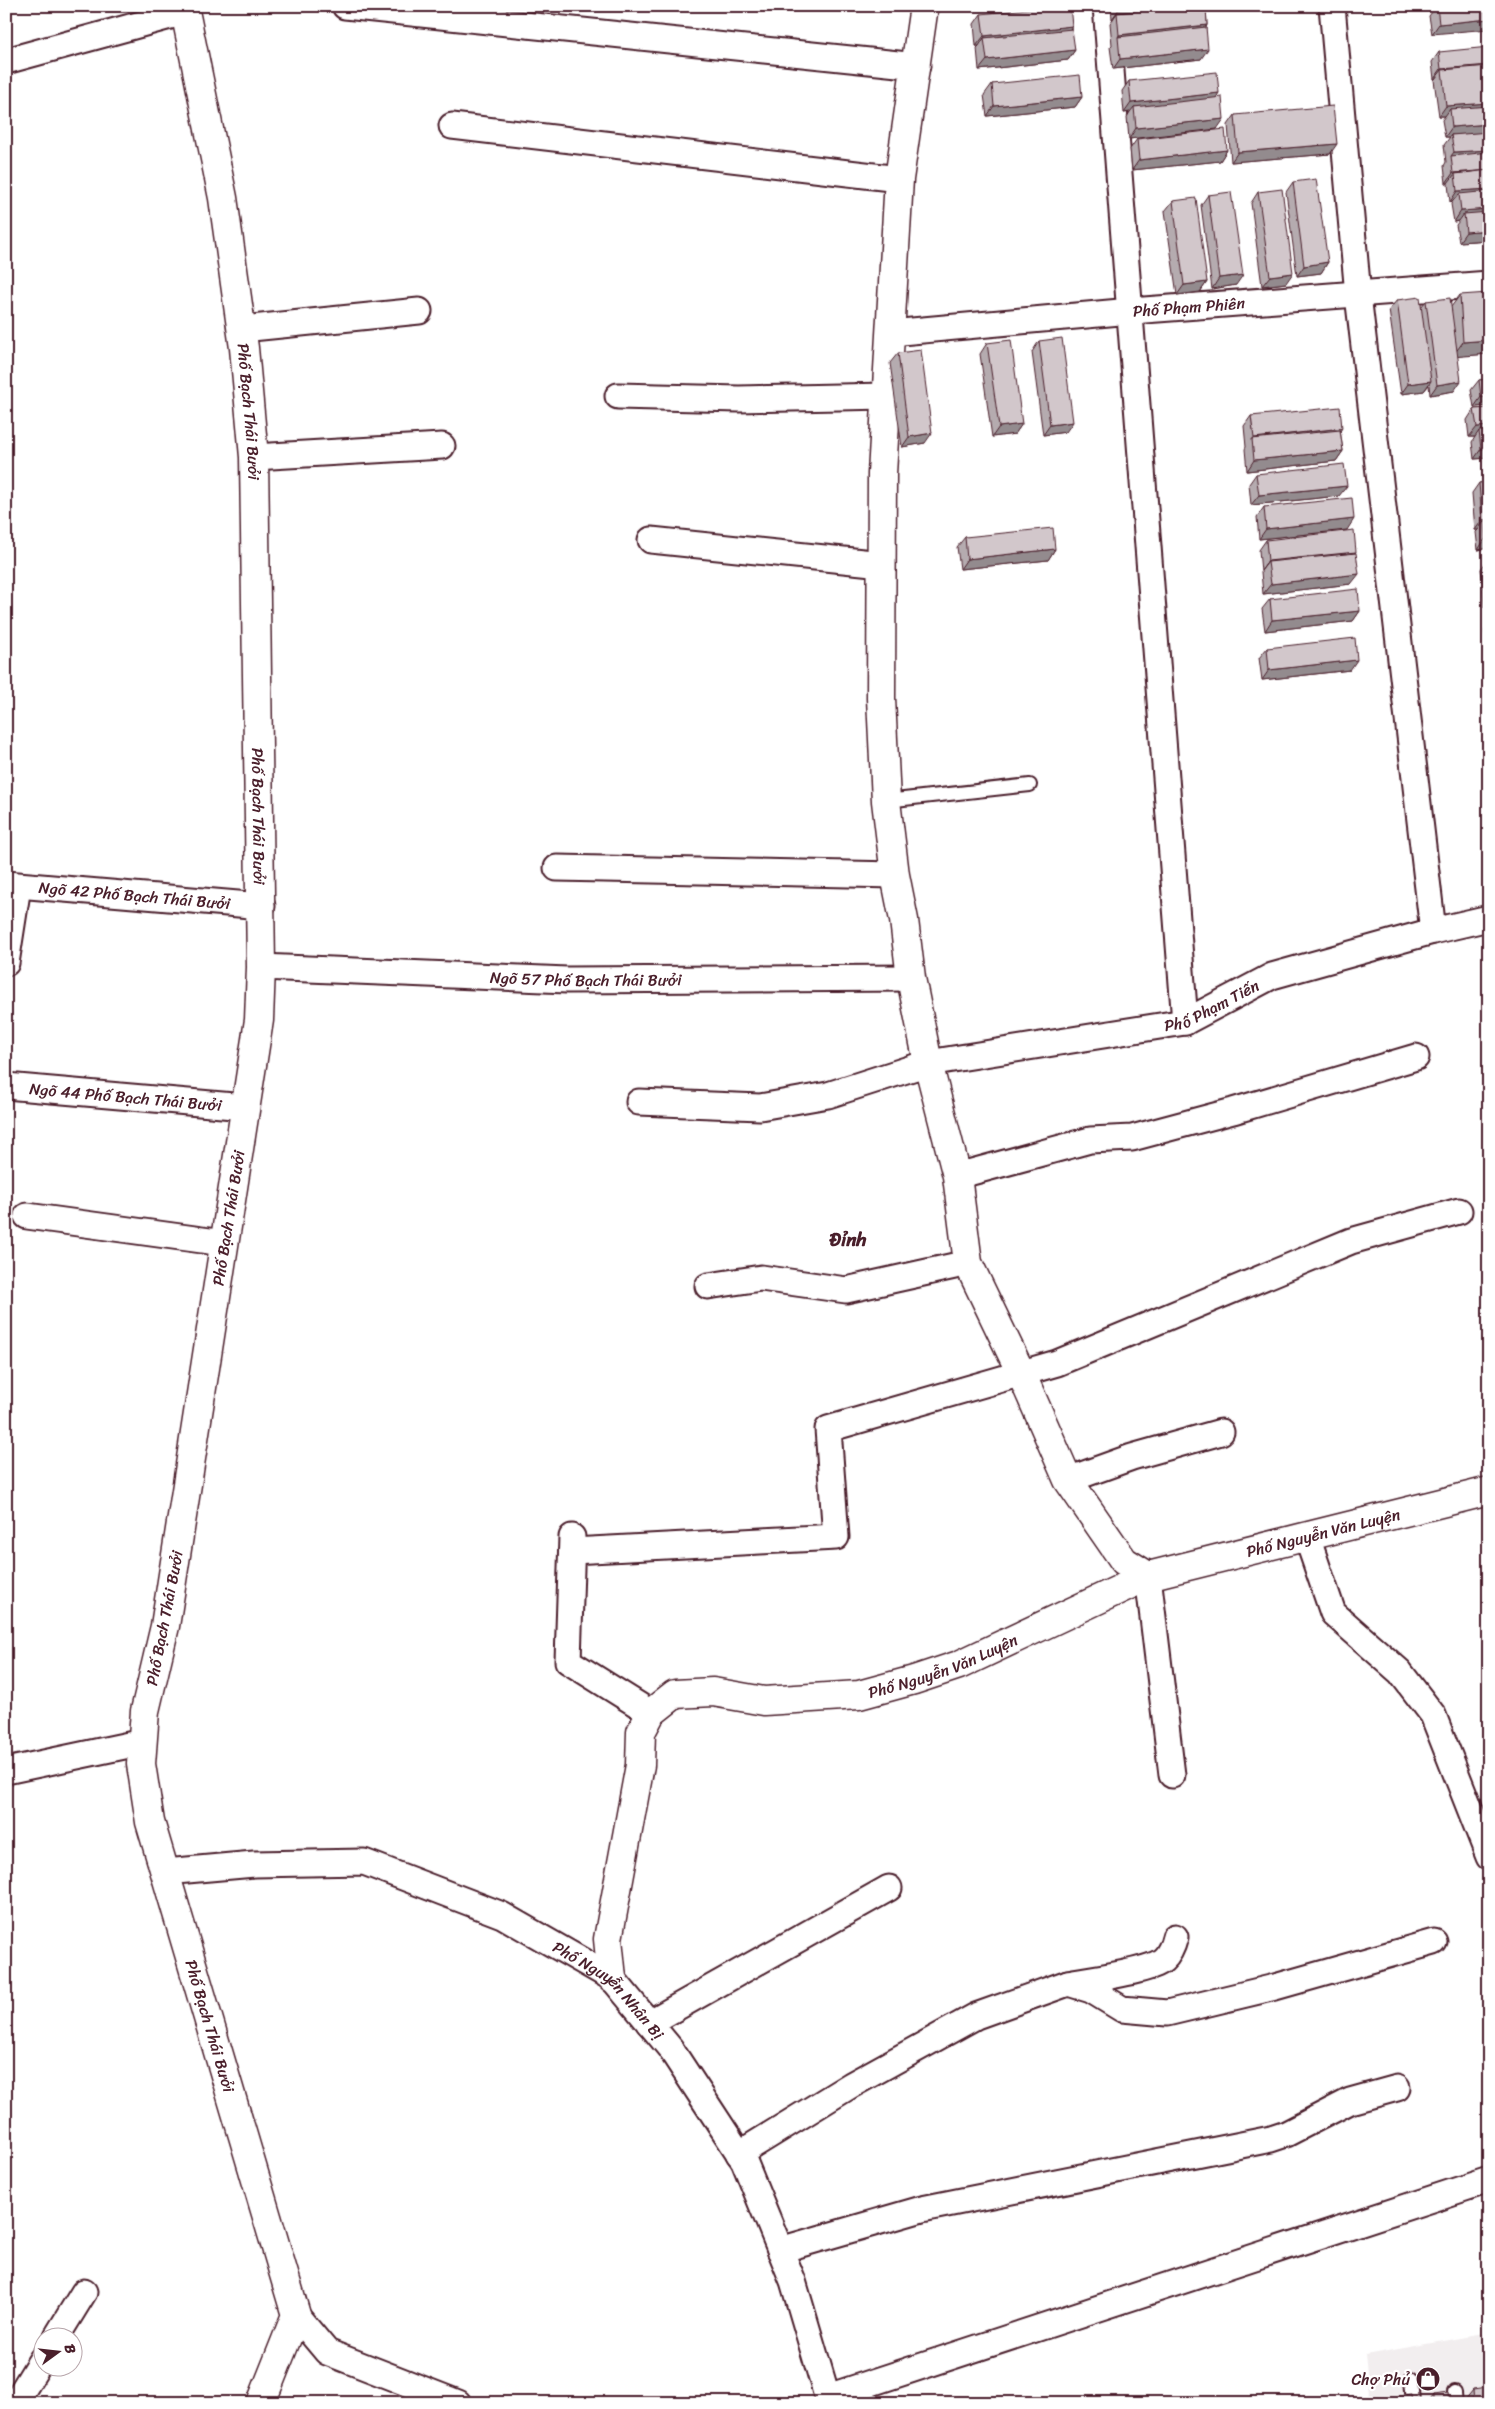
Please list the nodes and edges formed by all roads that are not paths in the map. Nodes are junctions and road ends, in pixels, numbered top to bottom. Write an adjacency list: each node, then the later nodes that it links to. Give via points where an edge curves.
1 (345, 6): 7 (street)
2 (924, 6): 7 (street)
3 (1106, 6): 13 (street)
4 (1332, 6): 11 (street)
5 (184, 9): 6 (street); 14 (street, Phố Bạch Thái Bưởi, via 223,198)
6 (6, 61)
7 (917, 66): 9 (street)
8 (452, 126): 9 (street)
9 (899, 179): 15 (street)
10 (1489, 284): 11 (street, Phố Phạm Phiên)
11 (1358, 295): 13 (street, Phố Phạm Phiên); 29 (street)
12 (419, 311): 14 (street)
13 (1131, 311): 15 (street, Phố Phạm Phiên); 33 (street)
14 (242, 329): 19 (street, Phố Bạch Thái Bưởi)
15 (890, 333): 17 (street)
16 (618, 396): 17 (street, via 739,399)
17 (887, 396): 21 (street, via 882,474)
18 (442, 446): 19 (street)
19 (254, 457): 27 (street, Phố Bạch Thái Bưởi)
20 (651, 540): 21 (street)
21 (882, 564): 23 (street, via 881,698)
22 (1030, 785): 23 (lane)
23 (886, 801): 25 (street)
24 (557, 868): 25 (street)
25 (895, 875): 32 (street)
26 (12, 885): 27 (street, Ngõ 42 Phố Bạch Thái Bưởi); 30 (street)
27 (262, 906): 31 (street, Phố Bạch Thái Bưởi)
28 (1489, 918): 29 (street, Phố Phạm Tiến)
29 (1433, 931): 33 (street, Phố Phạm Tiến, via 1272,976)
30 (6, 963)
31 (261, 967): 32 (street, Ngõ 57 Phố Bạch Thái Bưởi, via 567,980); 38 (street, Phố Bạch Thái Bưởi, via 259,1020)
32 (911, 978): 35 (street)
33 (1185, 1022): 35 (street, Phố Phạm Tiến)
34 (1416, 1056): 39 (street, via 1141,1136 1090,1140)
35 (928, 1063): 37 (street, Phố Phạm Tiến, via 828,1095 760,1107); 39 (street)
36 (6, 1086): 38 (street, Ngõ 44 Phố Bạch Thái Bưởi)
37 (639, 1102)
38 (245, 1107): 42 (street, Phố Bạch Thái Bưởi)
39 (958, 1176): 43 (street)
40 (1459, 1211): 45 (street, via 1351,1241 1057,1363)
41 (27, 1216): 42 (street)
42 (224, 1243): 52 (street, Phố Bạch Thái Bưởi, via 165,1626 145,1711)
43 (968, 1263): 44 (street, via 846,1290 761,1278); 45 (street)
44 (708, 1286)
45 (1021, 1373): 47 (street); 51 (street, via 828,1429 836,1537 572,1544 568,1661)
46 (1221, 1432): 47 (street)
47 (1068, 1480): 50 (street, via 1124,1561)
48 (1489, 1491): 49 (street, Phố Nguyễn Văn Luyện)
49 (1307, 1537): 50 (street, Phố Nguyễn Văn Luyện); 55 (street, via 1333,1613 1400,1672 1433,1715)
50 (1148, 1576): 51 (street, Phố Nguyễn Văn Luyện, via 959,1665 914,1680 859,1695 764,1701 713,1692 675,1694); 54 (street)
51 (652, 1713): 60 (street, Phố Nguyễn Văn Luyện, via 641,1732 640,1765 608,1939)
52 (143, 1742): 53 (street); 56 (street, Phố Bạch Thái Bưởi, via 141,1764 150,1822)
53 (6, 1771)
54 (1172, 1775)
55 (1489, 1856)
56 (165, 1872): 60 (street, Phố Nguyễn Nhân Bị, via 254,1864 364,1862 502,1915); 68 (street, Phố Bạch Thái Bưởi)
57 (889, 1888): 62 (street)
58 (1175, 1936): 61 (street, via 1171,1950 1162,1961 1122,1973)
59 (1434, 1942): 61 (street, via 1275,1987 1167,2013 1122,2009 1091,1990)
60 (612, 1978): 62 (street, Phố Nguyễn Nhân Bị)
61 (1068, 1983): 64 (street, via 976,2016)
62 (649, 2023): 64 (street, Phố Nguyễn Nhân Bị, via 670,2048)
63 (1397, 2088): 66 (street, via 1350,2101 1271,2139 922,2209)
64 (739, 2154): 66 (street, Phố Nguyễn Nhân Bị)
65 (1489, 2180): 72 (street)
66 (780, 2250): 72 (street, Phố Nguyễn Nhân Bị)
67 (84, 2292): 69 (street)
68 (296, 2314): 74 (street); 75 (street, via 327,2352)
69 (62, 2326)
70 (32, 2375): 73 (street)
71 (1411, 2379): 76 (lane)
72 (829, 2400)
73 (15, 2403)
74 (261, 2403)
75 (458, 2403)
76 (1413, 2403)

